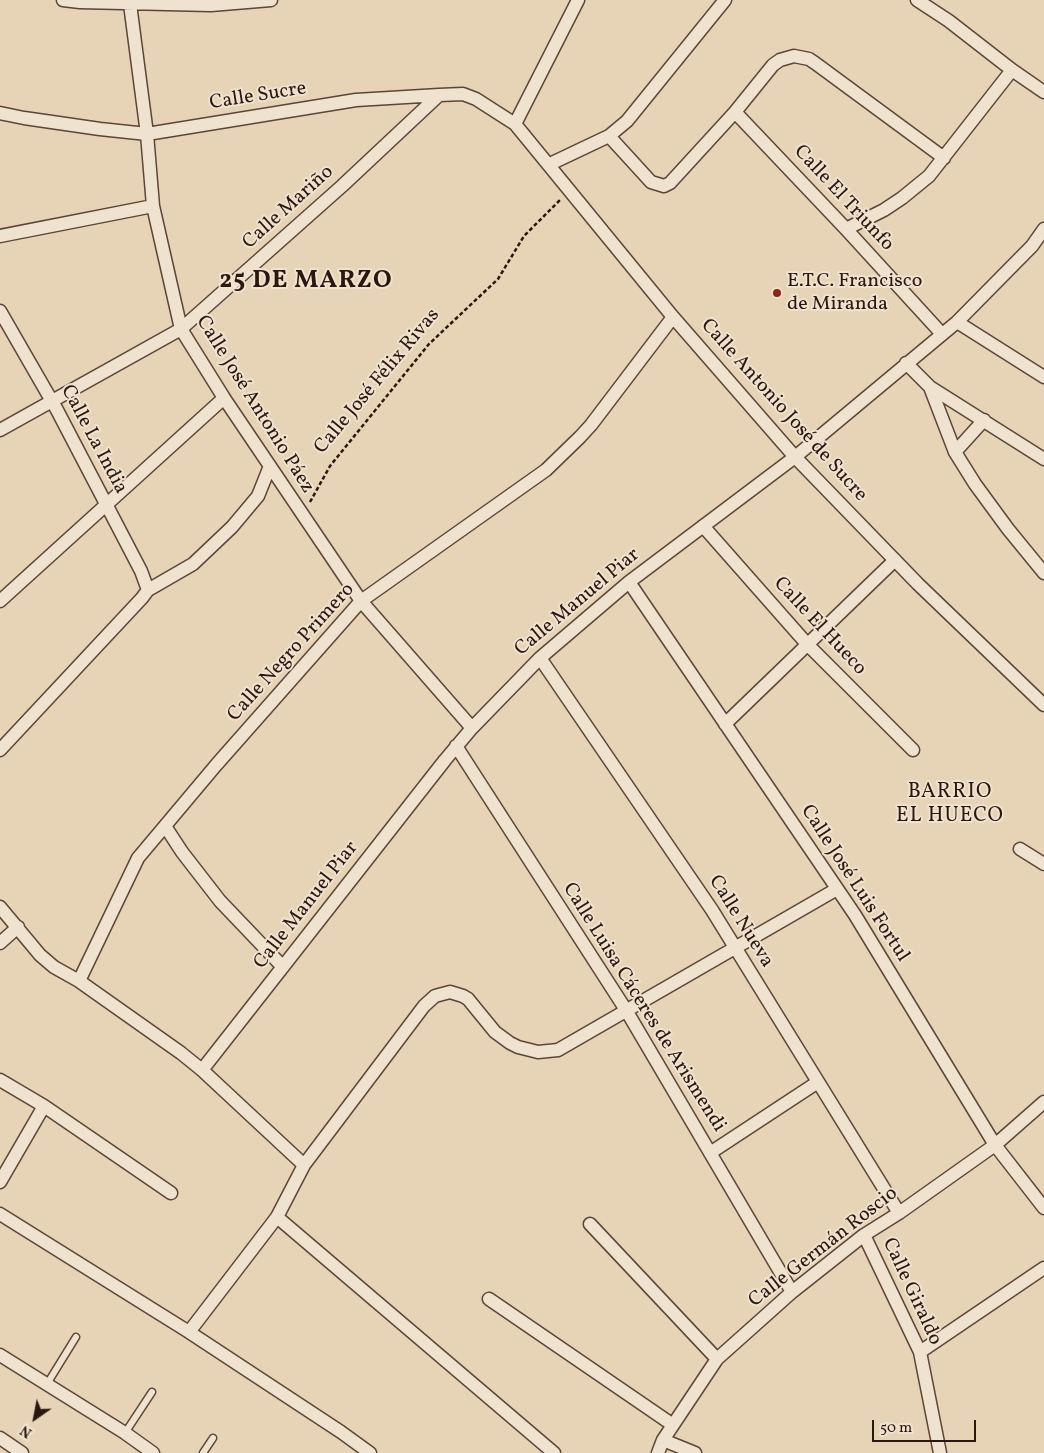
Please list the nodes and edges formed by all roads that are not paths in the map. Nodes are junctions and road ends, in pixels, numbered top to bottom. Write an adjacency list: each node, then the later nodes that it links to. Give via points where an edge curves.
1 (64, 0): 6 (street)
2 (271, 0): 7 (street, via 211,5)
3 (578, 0): 13 (street)
4 (725, 0): 15 (street, via 627,121)
5 (917, 0): 8 (street)
6 (80, 1): 7 (street)
7 (130, 4): 14 (street, Calle José Antonio Páez)
8 (1012, 70): 9 (street); 16 (street)
9 (1044, 92)
10 (439, 94): 13 (street, Calle Sucre, via 463,94 476,99); 14 (street, Calle Sucre, via 356,100); 25 (street, Calle Mariño, via 342,186)
11 (735, 112): 15 (street, via 664,186 651,182); 16 (street, via 773,65 787,57 802,57 815,63); 19 (street, Calle El Triunfo)
12 (0, 113): 14 (street, Calle Sucre)
13 (515, 124): 17 (street, Calle Antonio José de Sucre)
14 (147, 134): 18 (street, Calle José Antonio Páez)
15 (610, 136): 17 (street)
16 (944, 158): 19 (street, via 929,176 902,198)
17 (550, 164): 23 (street, Calle Antonio José de Sucre)
18 (153, 206): 21 (street); 25 (street, Calle José Antonio Páez)
19 (846, 229): 26 (street, Calle El Triunfo)
20 (1044, 229): 24 (street, Calle Manuel Piar, via 1032,246)
21 (0, 236)
22 (0, 311): 31 (street, Calle La India)
23 (673, 317): 35 (street, Calle Antonio José de Sucre); 45 (street, Calle Negro Primero, via 591,425 546,470)
24 (957, 322): 26 (street, Calle Manuel Piar); 28 (street)
25 (181, 329): 30 (street, Calle José Antonio Páez); 31 (street, Calle Mariño)
26 (942, 334): 27 (street, Calle Manuel Piar)
27 (906, 363): 29 (street); 35 (street, Calle Manuel Piar)
28 (1044, 377)
29 (930, 387): 32 (street); 34 (street)
30 (224, 398): 37 (street, Calle José Antonio Páez); 38 (street)
31 (52, 402): 33 (street, Calle Mariño); 38 (street, Calle La India)
32 (984, 420): 34 (street); 36 (street)
33 (0, 430)
34 (955, 452): 41 (street, via 1008,529)
35 (795, 457): 39 (street, Calle Manuel Piar); 40 (street, Calle Antonio José de Sucre)
36 (1044, 459)
37 (270, 466): 43 (street, via 258,496 232,527 193,564); 45 (street, Calle José Antonio Páez)
38 (106, 505): 43 (street, Calle La India); 44 (street)
39 (703, 526): 42 (street, Calle Manuel Piar); 46 (street, Calle El Hueco)
40 (896, 560): 46 (street); 48 (street, Calle Antonio José de Sucre)
41 (1044, 573)
42 (629, 582): 47 (street, Calle Manuel Piar); 49 (street, Calle José Luis Fortul)
43 (148, 590): 52 (street)
44 (0, 600)
45 (361, 601): 50 (street); 54 (street, Calle Negro Primero)
46 (807, 644): 49 (street); 53 (street, Calle El Hueco)
47 (540, 658): 50 (street, Calle Manuel Piar); 61 (street, Calle Nueva)
48 (1044, 705)
49 (726, 724): 57 (street, Calle José Luis Fortul)
50 (472, 728): 51 (street, Calle Manuel Piar)
51 (456, 746): 62 (street, Calle Manuel Piar); 64 (street, Calle Luisa Cáceres de Arismendi)
52 (0, 750)
53 (913, 750)
54 (165, 826): 62 (street, via 220,901); 63 (street, Calle Negro Primero, via 138,858)
55 (1020, 849): 56 (street)
56 (1044, 864)
57 (837, 889): 61 (street); 70 (street, Calle José Luis Fortul)
58 (0, 908): 59 (street)
59 (18, 927): 60 (street); 63 (street, via 40,956)
60 (0, 942)
61 (735, 948): 64 (street); 67 (street, Calle Nueva)
62 (283, 967): 65 (street, Calle Manuel Piar)
63 (79, 981): 65 (street)
64 (626, 1010): 71 (street, Calle Luisa Cáceres de Arismendi); 72 (street, via 558,1050 538,1052 510,1044 495,1032 468,999 450,992 435,996 424,1006)
65 (202, 1070): 72 (street)
66 (0, 1080): 69 (street)
67 (818, 1082): 71 (street); 76 (street, Calle Nueva)
68 (1044, 1102): 70 (street, Calle Germán Roscio)
69 (44, 1106): 73 (street); 74 (street)
70 (995, 1145): 75 (street, Calle José Luis Fortul); 76 (street, Calle Germán Roscio)
71 (710, 1153): 82 (street, Calle Luisa Cáceres de Arismendi)
72 (304, 1165): 78 (street)
73 (0, 1182)
74 (171, 1193)
75 (1044, 1208)
76 (899, 1213): 80 (street, Calle Germán Roscio)
77 (0, 1214): 84 (street)
78 (277, 1217): 84 (street); 100 (street)
79 (590, 1224): 88 (street)
80 (864, 1235): 82 (street, Calle Germán Roscio); 86 (street, Calle Giraldo)
81 (1044, 1268): 86 (street)
82 (792, 1292): 88 (street, Calle Germán Roscio)
83 (489, 1300): 91 (street)
84 (189, 1332): 99 (street)
85 (76, 1337): 89 (lane)
86 (920, 1352): 103 (street, Calle Giraldo)
87 (0, 1355): 89 (street)
88 (717, 1359): 91 (street, Calle Germán Roscio)
89 (47, 1384): 92 (street)
90 (152, 1392): 92 (lane)
91 (672, 1425): 95 (street, Calle Germán Roscio)
92 (125, 1433): 97 (street)
93 (0, 1438): 96 (street)
94 (214, 1438): 98 (lane)
95 (663, 1440): 101 (street, Calle Germán Roscio); 102 (street)
96 (22, 1453)
97 (153, 1453)
98 (203, 1453)
99 (370, 1453)
100 (554, 1453)
101 (658, 1453)
102 (695, 1453)
103 (940, 1453)

